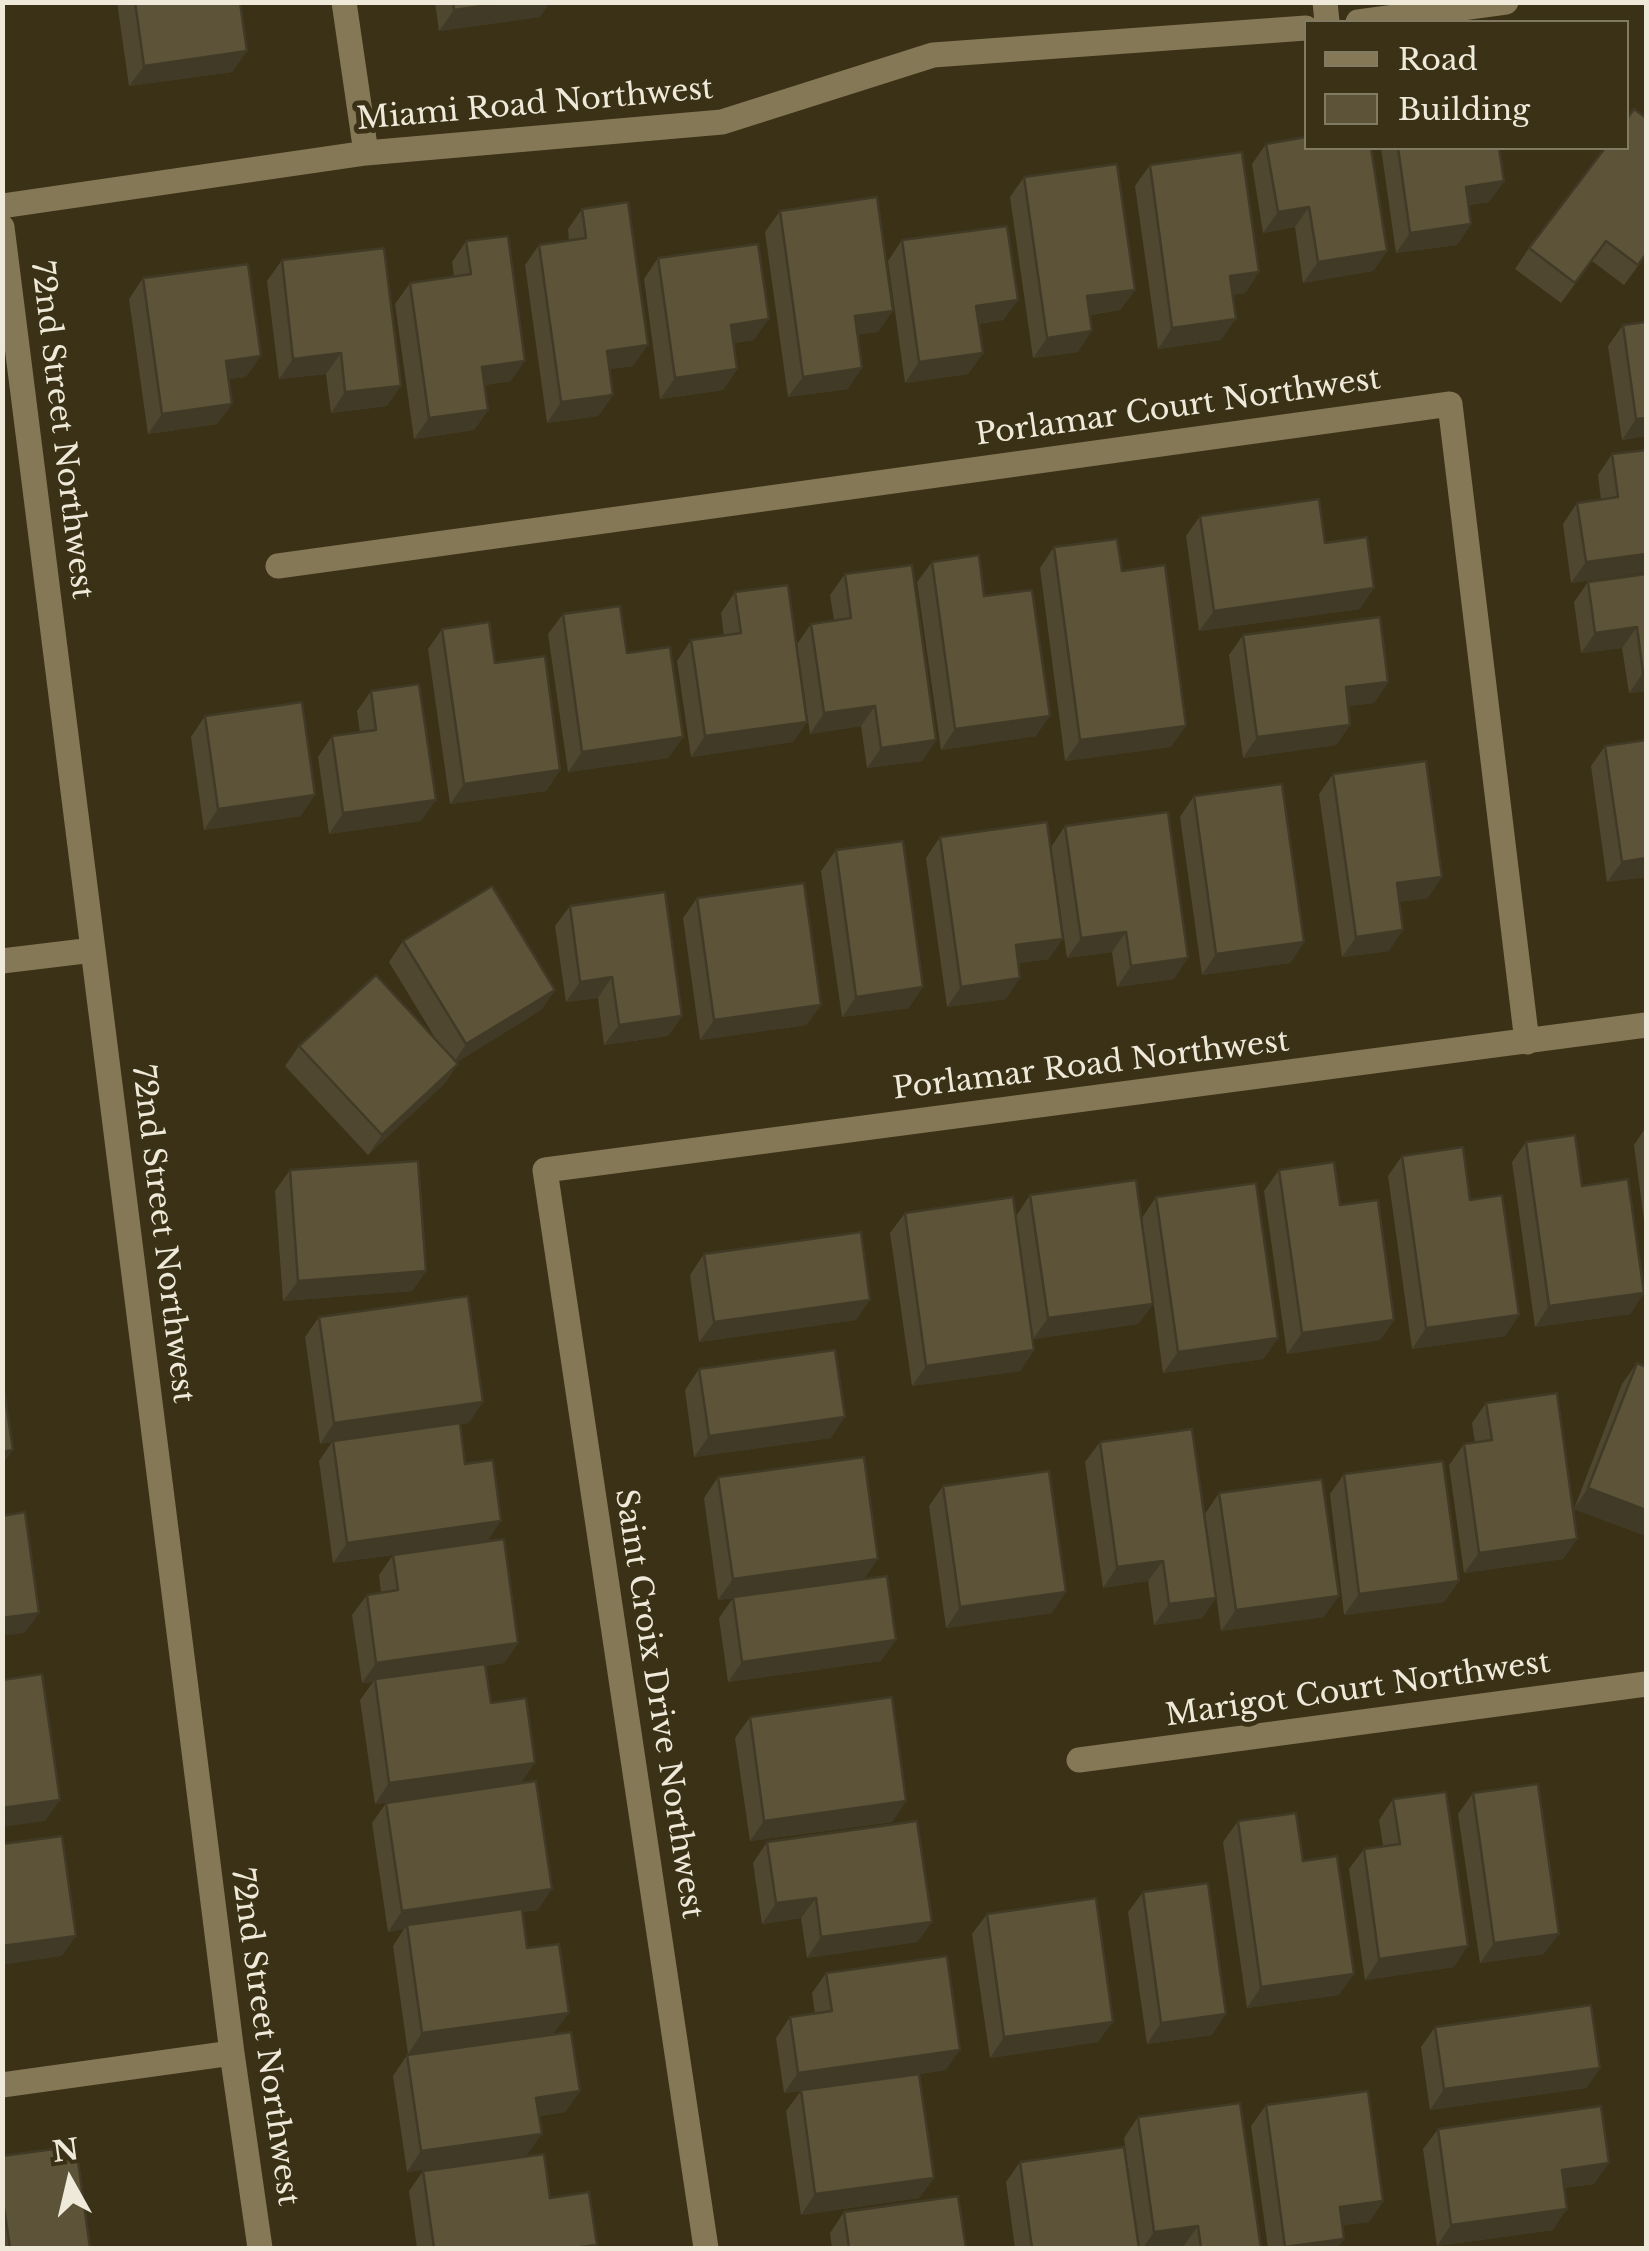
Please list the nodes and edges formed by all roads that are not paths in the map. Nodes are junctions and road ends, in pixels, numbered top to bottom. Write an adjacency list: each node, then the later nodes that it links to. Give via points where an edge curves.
1 (344, 2): 5 (street)
2 (1506, 2): 3 (street)
3 (1373, 20)
4 (1304, 28): 5 (street, Miami Road Northwest, via 933,55 722,122)
5 (366, 152): 6 (street, Miami Road Northwest)
6 (2, 206)
7 (2, 228): 9 (street, 72nd Street Northwest)
8 (278, 566): 12 (street, Porlamar Court Northwest, via 1450,404)
9 (93, 950): 10 (street); 16 (street, 72nd Street Northwest)
10 (2, 961)
11 (1646, 1025): 12 (street, Porlamar Road Northwest)
12 (1527, 1042): 13 (street, Porlamar Road Northwest)
13 (545, 1170): 19 (street, Saint Croix Drive Northwest)
14 (1646, 1684): 15 (street, Marigot Court Northwest)
15 (1079, 1760)
16 (232, 2053): 17 (street); 18 (street, 72nd Street Northwest)
17 (2, 2085)
18 (260, 2248)
19 (706, 2248)

